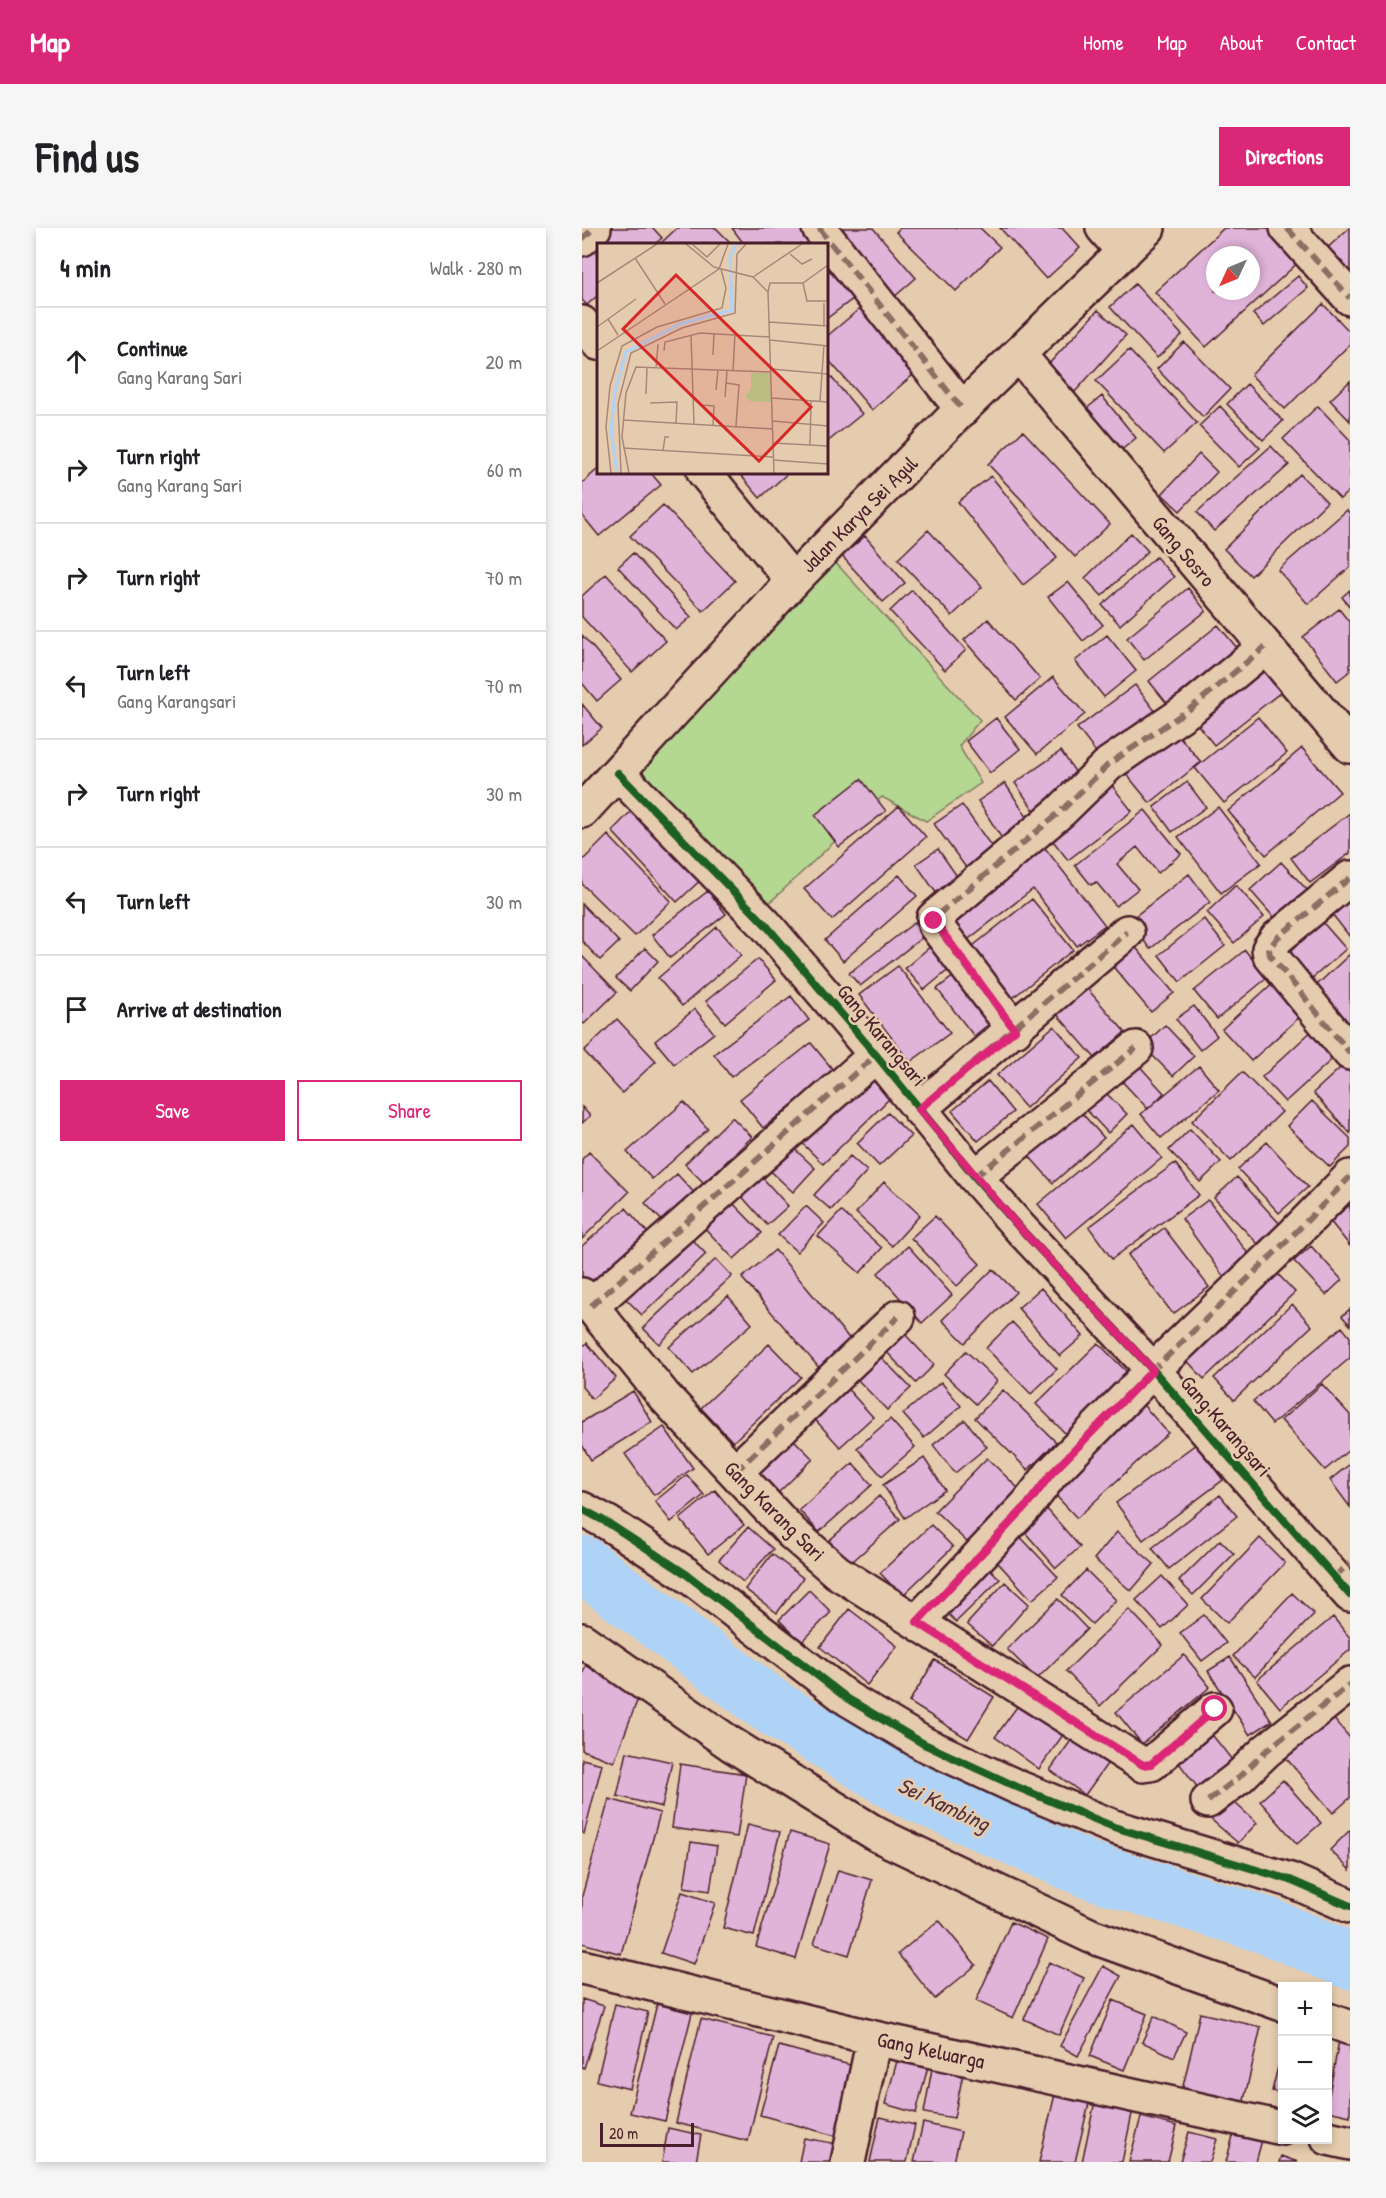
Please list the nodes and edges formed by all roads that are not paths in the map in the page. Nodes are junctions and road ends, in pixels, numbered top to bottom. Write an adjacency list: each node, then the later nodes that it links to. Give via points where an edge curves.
1 (594, 228): 6 (street)
2 (819, 228): 12 (street)
3 (1103, 228): 7 (street)
4 (1148, 228): 7 (street, Jalan Karya Sei Agul)
5 (1287, 228): 8 (street)
6 (582, 239)
7 (1124, 252): 11 (street, Jalan Karya Sei Agul)
8 (1350, 298)
9 (582, 323): 10 (street)
10 (597, 343)
11 (1019, 355): 12 (street, Jalan Karya Sei Agul); 15 (street, Gang Sosro)
12 (962, 409): 14 (street, Jalan Karya Sei Agul)
13 (706, 474): 14 (street)
14 (793, 581): 17 (street, Jalan Karya Sei Agul)
15 (1265, 648): 16 (street, Gang Sosro); 21 (street, via 1191,708 1109,764 934,918 935,925)
16 (1350, 746)
17 (618, 773): 18 (street, Jalan Karya Sei Agul); 24 (street, Gang Karangsari, via 765,924)
18 (585, 800)
19 (1350, 878): 23 (street, via 1269,949)
20 (1127, 932): 21 (street)
21 (1015, 1030): 25 (street)
22 (1136, 1048): 26 (street)
23 (1350, 1053)
24 (876, 1055): 25 (street, Gang Karangsari); 28 (street)
25 (919, 1109): 26 (street, Gang Karangsari)
26 (975, 1177): 30 (street, Gang Karangsari)
27 (1350, 1177): 30 (street)
28 (586, 1301): 31 (street, Gang Karang Sari, via 664,1396)
29 (898, 1317): 31 (street)
30 (1153, 1370): 33 (street, Gang Karangsari); 34 (street, via 1051,1474 1028,1504)
31 (735, 1472): 34 (street, Gang Karang Sari, via 792,1533 837,1572)
32 (582, 1509): 39 (street, via 686,1574 848,1699 924,1744 1114,1827 1290,1880)
33 (1345, 1578)
34 (917, 1622): 37 (street, Gang Karang Sari, via 1143,1765 1151,1764)
35 (582, 1640): 41 (street, via 731,1744 878,1835 1091,1936)
36 (1350, 1684): 38 (street)
37 (1215, 1709)
38 (1208, 1801)
39 (1350, 1906)
40 (582, 1967): 44 (street, Gang Keluarga)
41 (1278, 2003)
42 (1332, 2021): 43 (street)
43 (1350, 2028)
44 (874, 2038): 45 (street, Gang Keluarga); 48 (street)
45 (1278, 2127)
46 (1332, 2139): 47 (street)
47 (1350, 2143)
48 (848, 2162)

